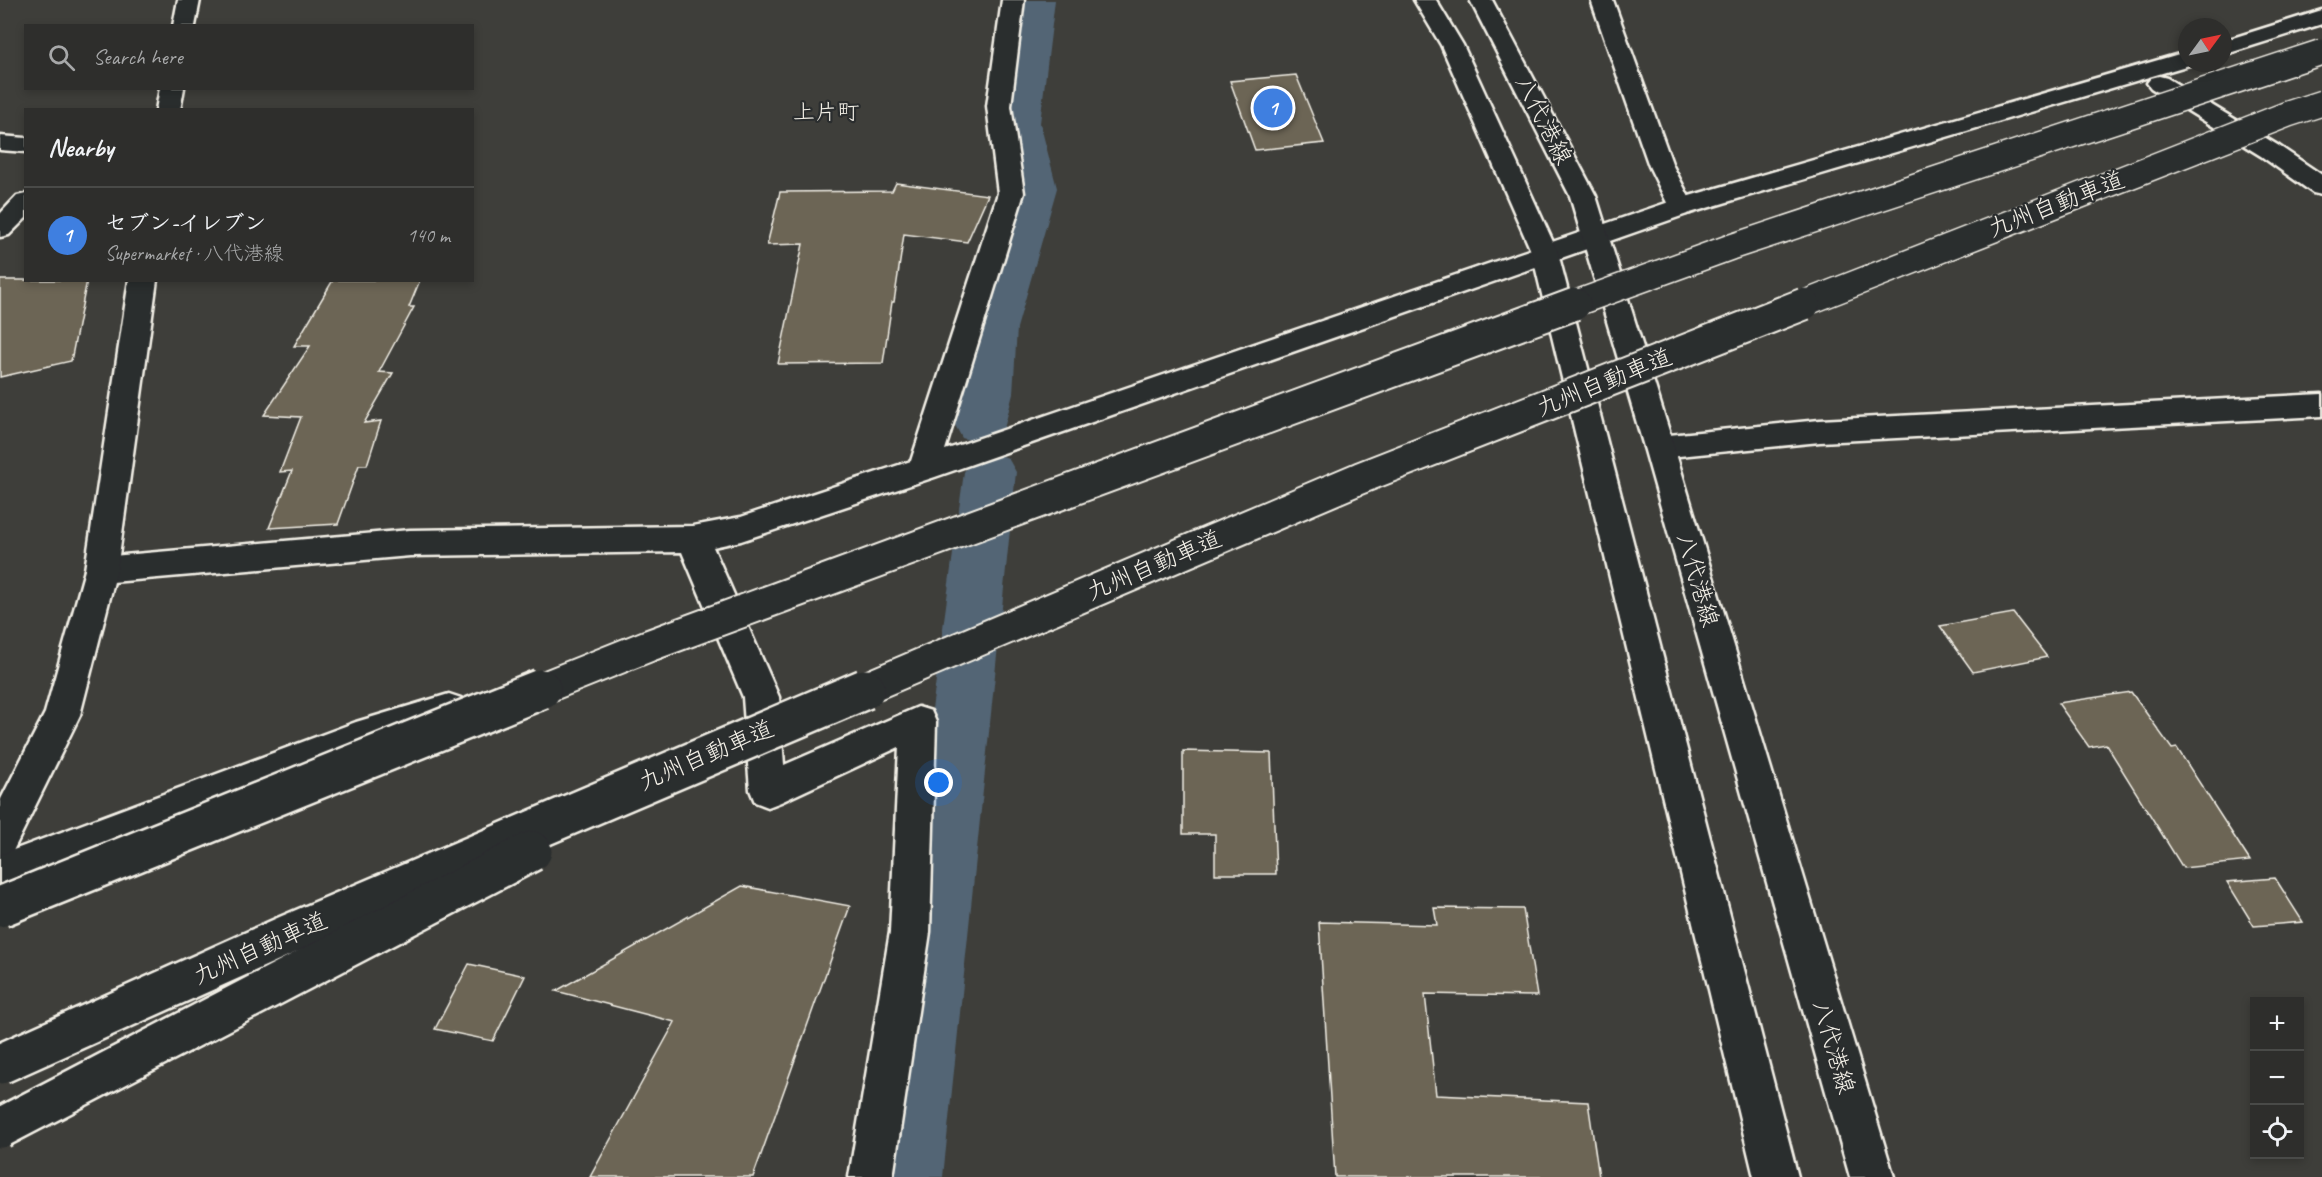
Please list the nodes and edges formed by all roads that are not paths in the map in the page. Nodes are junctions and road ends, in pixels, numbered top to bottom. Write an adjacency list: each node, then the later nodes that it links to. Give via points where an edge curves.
1 (189, 0): 7 (main road)
2 (1013, 0): 26 (main road, via 999,106 1011,193)
3 (1425, 0): 22 (main road, via 1452,45)
4 (1481, 0): 21 (main road, 八代港線, via 1583,196)
5 (1602, 0): 19 (main road, via 1661,166)
6 (2322, 17): 8 (main road)
7 (184, 24)
8 (2232, 45)
9 (2322, 52): 29 (main road, bridge, via 1731,247)
10 (2178, 62): 11 (main road)
11 (2143, 72): 17 (main road); 19 (main road)
12 (172, 90): 14 (main road)
13 (2322, 103): 30 (main road, 九州自動車道, bridge, via 1360,478)
14 (167, 108)
15 (0, 143): 16 (main road)
16 (24, 145)
17 (2322, 187)
18 (24, 204): 20 (main road)
19 (1681, 207): 21 (main road)
20 (0, 229)
21 (1595, 235): 22 (main road); 25 (main road, 八代港線)
22 (1545, 253): 26 (main road); 37 (main road)
23 (143, 282): 28 (main road)
24 (2322, 405): 25 (main road, via 1820,431)
25 (1659, 447): 38 (main road, 八代港線)
26 (924, 469): 27 (main road, via 741,529)
27 (693, 539): 28 (main road, via 410,543); 36 (main road, via 761,697 768,790 918,722 910,932)
28 (101, 570): 31 (main road, via 62,715)
29 (648, 646): 32 (main road, bridge, via 356,738); 33 (main road, bridge)
30 (770, 728): 34 (main road, 九州自動車道, bridge, via 298,930); 35 (main road, bridge)
31 (0, 839)
32 (0, 873)
33 (0, 907)
34 (0, 1064)
35 (0, 1128)
36 (872, 1177)
37 (1776, 1177)
38 (1872, 1177)

